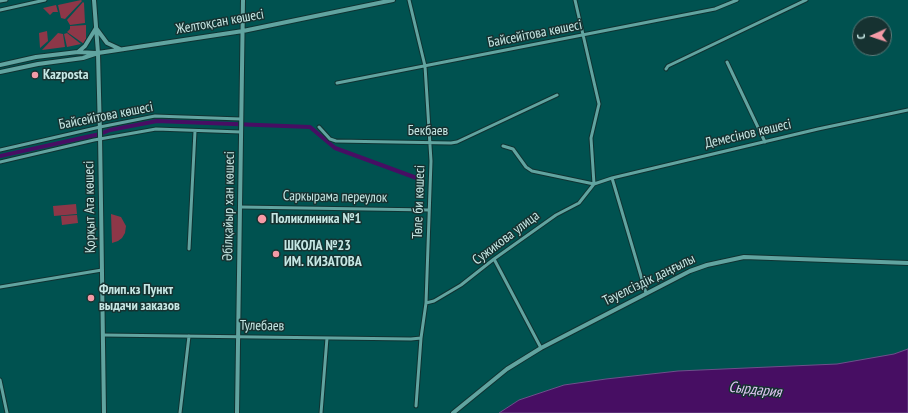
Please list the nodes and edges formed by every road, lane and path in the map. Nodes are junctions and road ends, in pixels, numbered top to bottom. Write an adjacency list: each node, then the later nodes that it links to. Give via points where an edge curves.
1 (5, 0): 10 (street)
2 (45, 0): 11 (street)
3 (94, 0): 12 (street, Қорқыт Ата көшесі)
4 (243, 0): 13 (street, Әбілқайыр хан көшесі)
5 (393, 0): 13 (street, Желтоқсан көшесі)
6 (409, 0): 20 (street, Төле би көшесі)
7 (575, 0): 14 (street)
8 (736, 0): 14 (street, Байсейітова көшесі, via 715,9)
9 (806, 0): 21 (street)
10 (0, 1)
11 (0, 10)
12 (96, 28): 15 (street, via 107,42); 16 (street); 17 (street, Қорқыт Ата көшесі)
13 (243, 31): 15 (street, Желтоқсан көшесі); 26 (street, Әбілқайыр хан көшесі)
14 (583, 35): 20 (street, Байсейітова көшесі); 38 (street, via 599,104 591,138)
15 (121, 50): 17 (street, Желтоқсан көшесі)
16 (78, 52): 17 (street, Желтоқсан көшесі); 19 (street, Желтоқсан көшесі)
17 (98, 53): 22 (street, Желтоқсан көшесі, via 83,58); 27 (street, Қорқыт Ата көшесі)
18 (727, 62): 33 (street)
19 (0, 65)
20 (425, 66): 23 (street, Байсейітова көшесі); 32 (street, Төле би көшесі)
21 (666, 69)
22 (0, 72)
23 (337, 83)
24 (557, 95): 32 (street, Бекбаев, via 457,142)
25 (908, 110): 33 (street, Демесінов көшесі)
26 (241, 119): 27 (street, Байсейітова көшесі, via 155,116); 30 (street, Әбілқайыр хан көшесі)
27 (100, 127): 31 (street, Қорқыт Ата көшесі); 35 (street, Байсейітова көшесі)
28 (319, 128): 32 (street, Бекбаев, via 330,139 336,141)
29 (195, 131): 30 (street, Байсейітова көшесі); 31 (street, Байсейітова көшесі, via 156,130); 41 (street)
30 (241, 132): 39 (street, Әбілқайыр хан көшесі)
31 (100, 139): 36 (street, Байсейітова көшесі); 44 (street, Қорқыт Ата көшесі)
32 (430, 142): 40 (street, Төле би көшесі, via 432,161)
33 (765, 142): 37 (street, Демесінов көшесі)
34 (503, 146): 38 (street, via 513,149 532,171)
35 (0, 150)
36 (0, 162)
37 (612, 178): 38 (street, Демесінов көшесі); 46 (street)
38 (594, 184): 42 (street, Сужикова улица, via 579,203 556,214)
39 (240, 207): 40 (street, Саркырама переулок); 50 (street, Әбілқайыр хан көшесі)
40 (429, 210): 47 (street, Төле би көшесі)
41 (190, 249)
42 (494, 259): 47 (street, Сужикова улица, via 461,285); 53 (street)
43 (908, 263): 46 (street, Тәуелсіздік даңғылы, via 744,257 690,271)
44 (102, 270): 45 (street); 48 (street, Қорқыт Ата көшесі)
45 (0, 287)
46 (646, 293): 53 (street, Тәуелсіздік даңғылы)
47 (426, 303): 52 (street, Төле би көшесі)
48 (103, 335): 49 (street, Тулебаев); 57 (street, Қорқыт Ата көшесі)
49 (190, 336): 50 (street, Тулебаев); 58 (street)
50 (238, 337): 51 (street, Тулебаев); 59 (street, Әбілқайыр хан көшесі)
51 (327, 338): 52 (street, Тулебаев); 60 (street)
52 (421, 338): 55 (street, Төле би көшесі)
53 (541, 348): 61 (street, Тәуелсіздік даңғылы, via 507,369)
54 (0, 380): 56 (street)
55 (416, 406)
56 (7, 413)
57 (104, 413)
58 (180, 413)
59 (237, 413)
60 (321, 413)
61 (453, 413)

